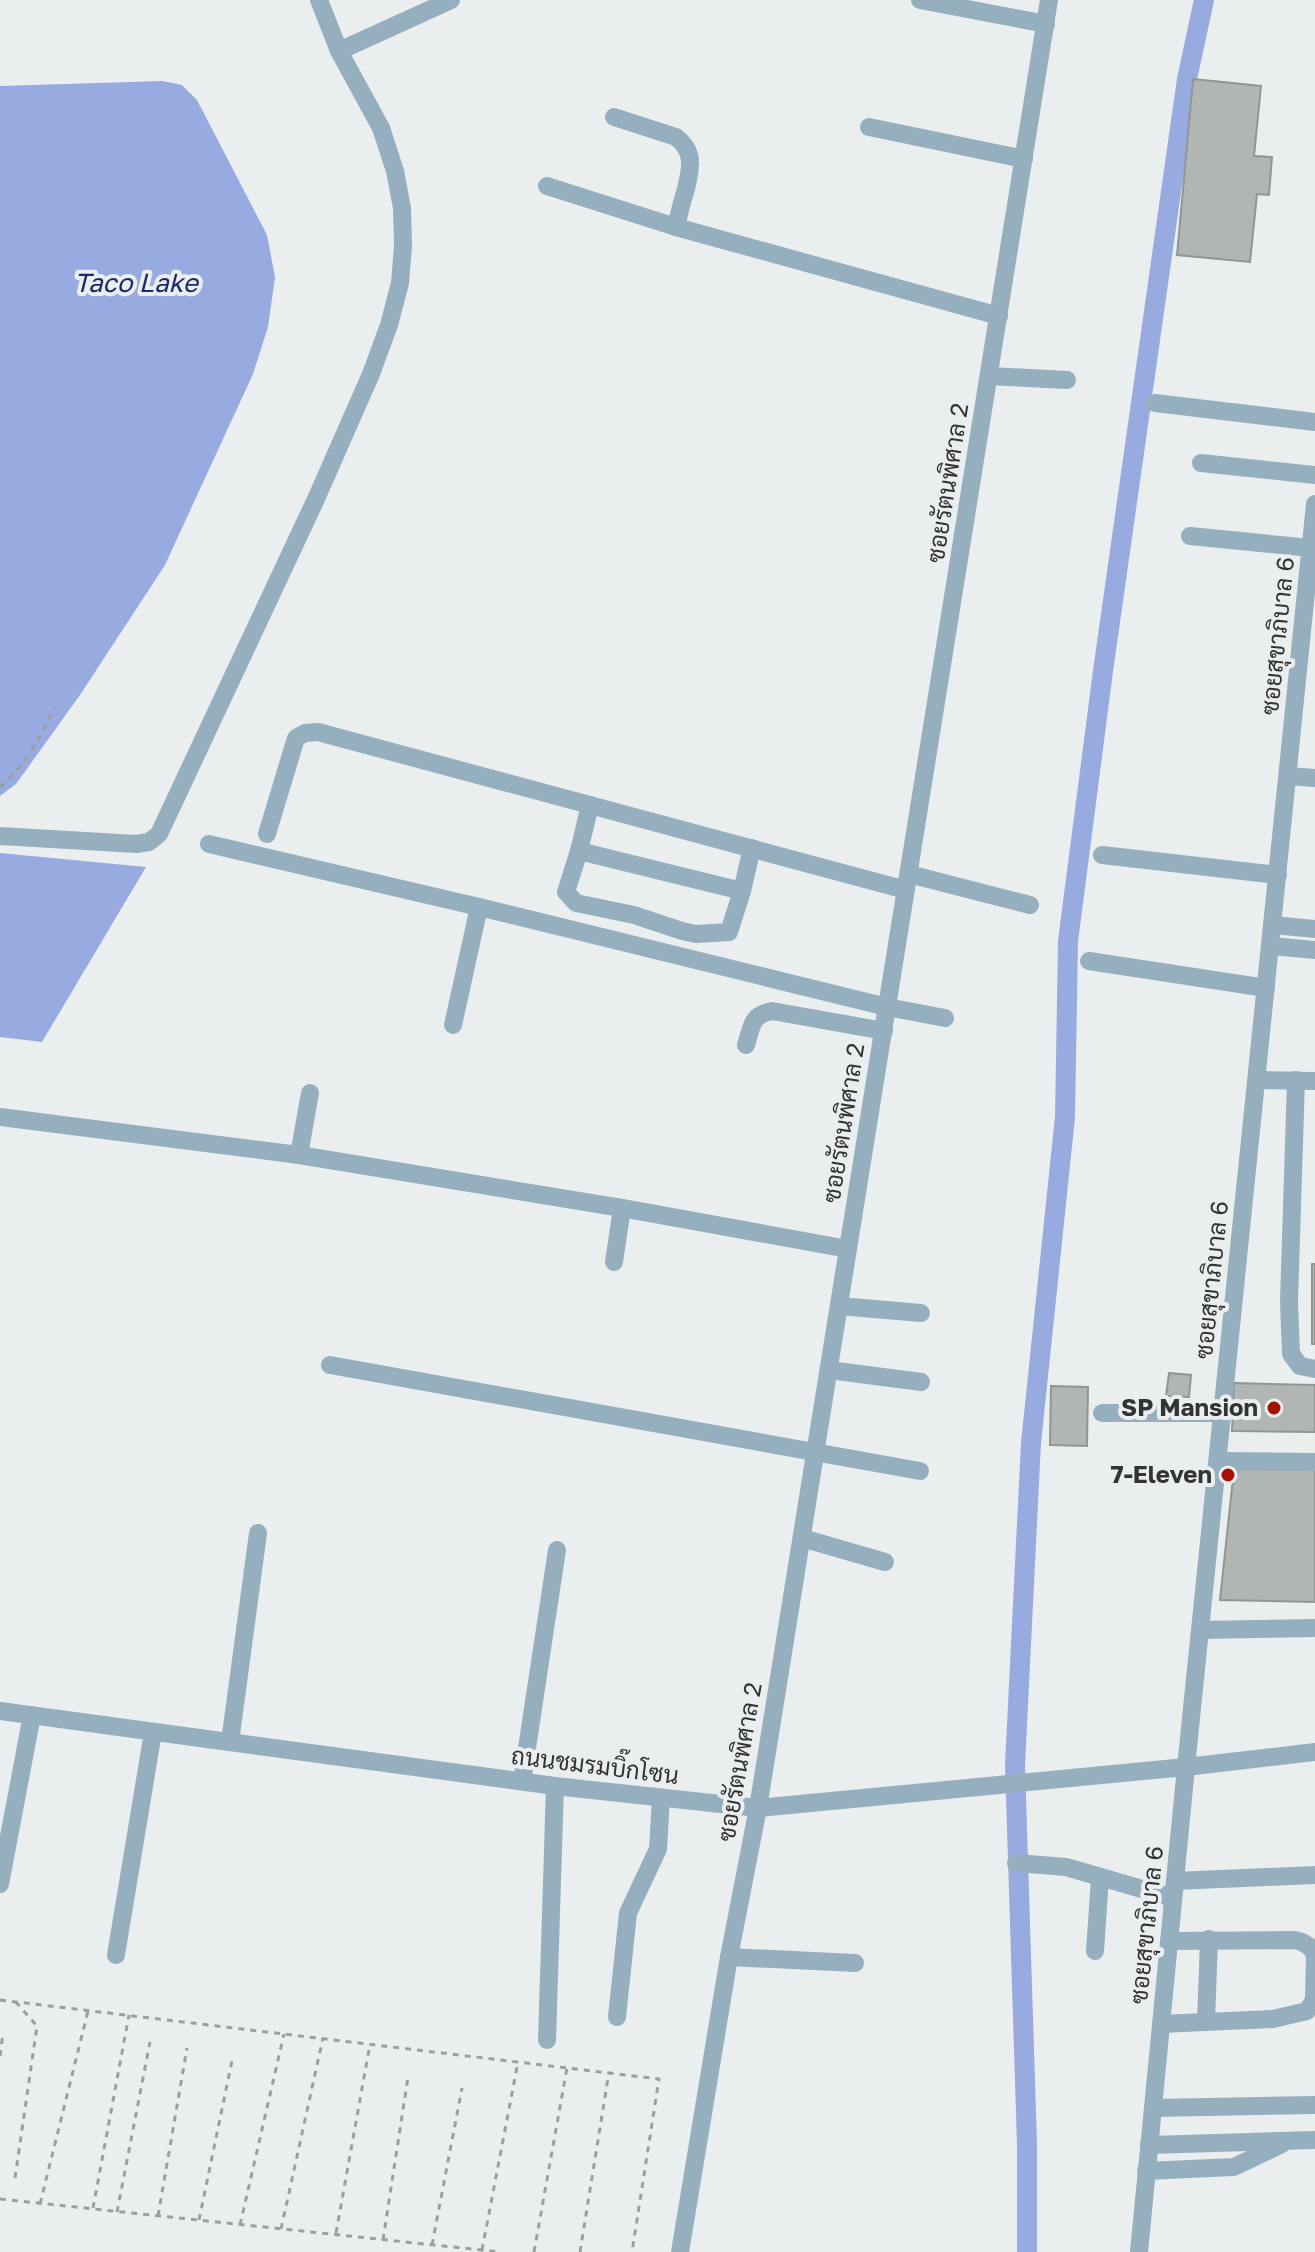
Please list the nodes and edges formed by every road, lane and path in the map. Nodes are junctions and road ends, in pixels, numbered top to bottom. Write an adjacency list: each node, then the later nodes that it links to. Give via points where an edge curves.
1 (319, 0): 6 (street)
2 (451, 0): 6 (street)
3 (920, 0): 5 (street)
4 (1049, 0): 5 (street, ซอยรัตนพิศาล 2)
5 (1046, 24): 9 (street, ซอยรัตนพิศาล 2)
6 (339, 51): 28 (street, via 381,128 402,208 400,283 371,374 159,834 136,844)
7 (614, 117): 11 (street, via 676,137 691,154)
8 (869, 127): 9 (street)
9 (1024, 159): 12 (street, ซอยรัตนพิศาล 2)
10 (547, 186): 11 (street)
11 (676, 227): 12 (street)
12 (999, 316): 13 (street, ซอยรัตนพิศาล 2)
13 (989, 376): 14 (street); 34 (street, ซอยรัตนพิศาล 2)
14 (1067, 380)
15 (1155, 403): 16 (street)
16 (1315, 422)
17 (1201, 463): 18 (street)
18 (1315, 475)
19 (1315, 504): 21 (street, ซอยสุขาภิบาล 6)
20 (1190, 536): 21 (street)
21 (1311, 548): 23 (street, ซอยสุขาภิบาล 6)
22 (55, 707): 25 (path, via 20,769)
23 (1288, 776): 24 (street); 33 (street, ซอยสุขาภิบาล 6)
24 (1315, 778)
25 (0, 787)
26 (590, 805): 27 (street, via 318,732 305,733 296,738); 30 (street); 31 (street)
27 (267, 834)
28 (0, 836)
29 (209, 844): 37 (street)
30 (752, 848): 34 (street); 35 (street)
31 (579, 851): 35 (street); 35 (street, via 566,892 576,903 682,931 729,932)
32 (1102, 855): 33 (street)
33 (1278, 875): 38 (street, ซอยสุขาภิบาล 6)
34 (908, 882): 36 (street); 44 (street, ซอยรัตนพิศาล 2)
35 (742, 891)
36 (1030, 905)
37 (479, 907): 44 (street); 46 (street)
38 (1273, 925): 39 (street); 40 (street, ซอยสุขาภิบาล 6)
39 (1315, 929)
40 (1271, 946): 41 (street); 43 (street, ซอยสุขาภิบาล 6)
41 (1315, 950)
42 (1089, 961): 43 (street)
43 (1266, 988): 49 (street, ซอยสุขาภิบาล 6)
44 (887, 1007): 45 (street); 47 (street, ซอยรัตนพิศาล 2)
45 (945, 1018)
46 (453, 1025)
47 (884, 1031): 48 (street, via 772,1011 756,1017); 55 (street, ซอยรัตนพิศาล 2)
48 (746, 1045)
49 (1257, 1080): 50 (street); 64 (street, ซอยสุขาภิบาล 6)
50 (1306, 1081): 60 (street, via 1289,1301 1291,1354 1300,1366)
51 (310, 1093): 53 (street)
52 (0, 1117): 53 (street)
53 (299, 1155): 54 (street)
54 (622, 1208): 55 (street); 56 (street)
55 (848, 1249): 57 (street, ซอยรัตนพิศาล 2)
56 (614, 1262)
57 (839, 1306): 58 (street); 61 (street, ซอยรัตนพิศาล 2)
58 (921, 1313)
59 (330, 1365): 65 (street)
60 (1315, 1369)
61 (829, 1370): 62 (street); 65 (street, ซอยรัตนพิศาล 2)
62 (921, 1382)
63 (1102, 1413): 64 (street)
64 (1222, 1413): 66 (street, ซอยสุขาภิบาล 6)
65 (815, 1452): 68 (street); 70 (street, ซอยรัตนพิศาล 2)
66 (1218, 1461): 67 (street); 74 (street, ซอยสุขาภิบาล 6)
67 (1315, 1462)
68 (920, 1471)
69 (258, 1533): 78 (street)
70 (802, 1538): 72 (street); 84 (street, ซอยรัตนพิศาล 2)
71 (557, 1550): 81 (street)
72 (885, 1562)
73 (1315, 1628): 74 (street)
74 (1200, 1630): 80 (street, ซอยสุขาภิบาล 6)
75 (0, 1711): 76 (street, ถนนชมรมบิ๊กโซน)
76 (32, 1715): 77 (street, ถนนชมรมบิ๊กโซน); 88 (street)
77 (153, 1732): 78 (street, ถนนชมรมบิ๊กโซน); 93 (street)
78 (230, 1742): 81 (street, ถนนชมรมบิ๊กโซน)
79 (1315, 1752): 80 (street, ถนนชมรมบิ๊กโซน)
80 (1186, 1767): 84 (street, ถนนชมรมบิ๊กโซน); 89 (street, ซอยสุขาภิบาล 6)
81 (522, 1781): 82 (street, ถนนชมรมบิ๊กโซน)
82 (555, 1786): 83 (street, ถนนชมรมบิ๊กโซน); 106 (street)
83 (661, 1798): 84 (street, ถนนชมรมบิ๊กโซน); 100 (street, via 658,1849 628,1913)
84 (758, 1808): 94 (street, ซอยรัตนพิศาล 2)
85 (1016, 1863): 87 (street, via 1066,1867)
86 (1315, 1875): 89 (street)
87 (1100, 1878): 89 (street); 92 (street)
88 (0, 1884)
89 (1174, 1890): 91 (street, ซอยสุขาภิบาล 6)
90 (1209, 1939): 91 (street); 101 (street); 101 (street, via 1302,1942 1315,1954 1314,2000 1307,2011 1293,2016)
91 (1169, 1941): 102 (street, ซอยสุขาภิบาล 6)
92 (1095, 1951)
93 (116, 1955)
94 (729, 1957): 95 (street); 140 (street, ซอยรัตนพิศาล 2)
95 (855, 1963)
96 (0, 2000): 97 (path)
97 (16, 2002): 98 (path); 123 (path, via 37,2026)
98 (88, 2011): 99 (path); 125 (path)
99 (129, 2015): 104 (path); 126 (path)
100 (617, 2017)
101 (1206, 2022): 102 (street)
102 (1161, 2024): 118 (street, ซอยสุขาภิบาล 6)
103 (3, 2033): 110 (path)
104 (284, 2034): 105 (path); 130 (path)
105 (323, 2038): 108 (path); 131 (path)
106 (547, 2040)
107 (150, 2042): 127 (path)
108 (370, 2044): 112 (path); 132 (path)
109 (187, 2048): 128 (path)
110 (0, 2056)
111 (233, 2056): 129 (path)
112 (518, 2062): 113 (path); 135 (path)
113 (567, 2068): 114 (path); 137 (path)
114 (609, 2072): 138 (path); 139 (path, via 659,2079)
115 (408, 2077): 133 (path)
116 (462, 2088): 134 (path)
117 (1315, 2105): 118 (street)
118 (1153, 2108): 121 (street, ซอยสุขาภิบาล 6)
119 (1288, 2140): 120 (street); 121 (street); 122 (street, via 1234,2167)
120 (1315, 2140)
121 (1149, 2145): 122 (street, ซอยสุขาภิบาล 6)
122 (1146, 2171): 141 (street, ซอยสุขาภิบาล 6)
123 (15, 2178)
124 (0, 2199): 125 (path)
125 (40, 2204): 126 (path)
126 (93, 2209): 127 (path)
127 (117, 2212): 128 (path)
128 (158, 2216): 129 (path)
129 (199, 2220): 130 (path)
130 (240, 2225): 131 (path)
131 (281, 2229): 132 (path)
132 (336, 2235): 133 (path)
133 (383, 2240): 134 (path)
134 (432, 2245): 135 (path)
135 (482, 2250): 136 (path)
136 (500, 2252)
137 (534, 2252)
138 (580, 2252)
139 (632, 2252)
140 (680, 2252)
141 (1139, 2252)

